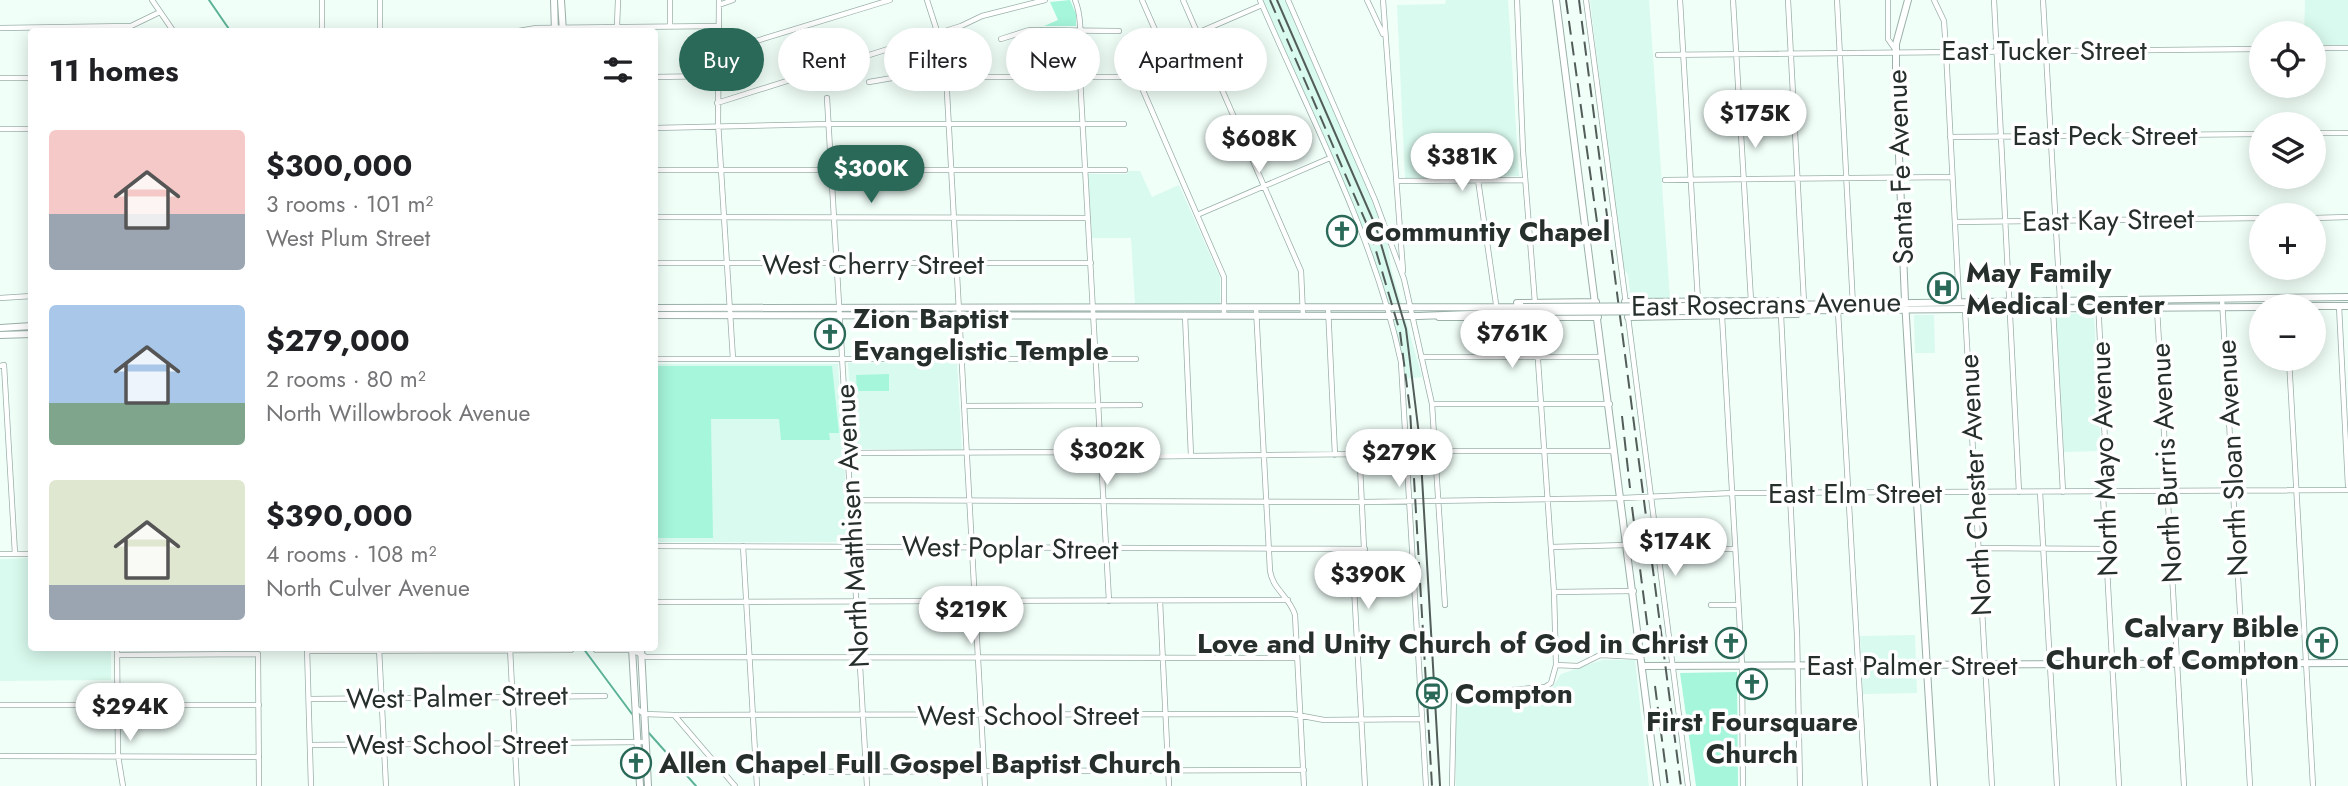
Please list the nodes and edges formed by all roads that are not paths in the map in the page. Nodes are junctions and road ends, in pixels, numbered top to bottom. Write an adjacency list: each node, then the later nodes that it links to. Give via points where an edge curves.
1 (152, 0): 32 (street)
2 (322, 0): 40 (street)
3 (380, 0): 41 (street)
4 (554, 0): 42 (main road)
5 (561, 0): 43 (main road)
6 (618, 0): 33 (street)
7 (670, 0): 34 (street)
8 (733, 0): 30 (street)
9 (890, 0): 53 (street)
10 (927, 0): 45 (street)
11 (1045, 0): 46 (street)
12 (1075, 0): 47 (street)
13 (1142, 0): 48 (street)
14 (1183, 0): 49 (street)
15 (1288, 0): 128 (street, via 1375,200)
16 (1367, 0): 52 (street)
17 (1383, 0): 52 (street)
18 (1517, 0): 106 (street)
19 (1556, 0): 139 (main road)
20 (1586, 0): 140 (street)
21 (1680, 0): 66 (street)
22 (1733, 0): 63 (street)
23 (1787, 0): 64 (street)
24 (1837, 0): 65 (street)
25 (1888, 0): 60 (street, via 1888,39)
26 (1908, 0): 60 (main road, Santa Fe Avenue)
27 (1934, 0): 61 (street, via 1944,21)
28 (1994, 0): 62 (street)
29 (2043, 0): 59 (street)
30 (719, 2): 35 (street)
31 (1261, 2): 50 (street); 93 (street)
32 (160, 12): 38 (street, via 131,26); 39 (street)
33 (617, 26): 34 (street); 44 (street)
34 (670, 26): 35 (street)
35 (719, 26)
36 (0, 28): 37 (street)
37 (28, 28)
38 (109, 28)
39 (171, 28)
40 (323, 28)
41 (380, 28)
42 (559, 28)
43 (559, 28)
44 (588, 28)
45 (937, 28)
46 (952, 28)
47 (1079, 28)
48 (1154, 28)
49 (1196, 28)
50 (1208, 28)
51 (1006, 37): 54 (street)
52 (1385, 38): 109 (street)
53 (764, 39)
54 (1001, 39)
55 (2326, 48): 56 (street)
56 (2348, 48)
57 (2249, 49): 59 (street, East Tucker Street)
58 (884, 50): 78 (street)
59 (2046, 50): 62 (street, East Tucker Street); 91 (street)
60 (1896, 51): 61 (street, East Tucker Street); 65 (street, East Tucker Street); 102 (main road, Santa Fe Avenue)
61 (1946, 51): 62 (street, East Tucker Street); 92 (street)
62 (1996, 51): 90 (street)
63 (1737, 52): 64 (street, East Tucker Street); 66 (street, East Tucker Street); 108 (street)
64 (1790, 52): 65 (street, East Tucker Street); 104 (street)
65 (1840, 52): 101 (street)
66 (1683, 54): 67 (street, East Tucker Street); 103 (street)
67 (1658, 55)
68 (658, 76): 69 (street)
69 (679, 76)
70 (0, 78): 71 (street)
71 (28, 78)
72 (718, 91): 78 (street)
73 (947, 91): 80 (street)
74 (1081, 91): 81 (street)
75 (1144, 91): 111 (street)
76 (1223, 91): 110 (street)
77 (827, 98): 79 (street, North Matthisen Avenue)
78 (718, 103): 83 (street)
79 (829, 124): 80 (street); 83 (street); 95 (street, North Matthisen Avenue)
80 (949, 124): 81 (street); 96 (street)
81 (1083, 124): 82 (street); 97 (street)
82 (1124, 124)
83 (720, 127): 84 (street); 99 (street)
84 (658, 128)
85 (0, 129): 86 (street)
86 (28, 129)
87 (2326, 133): 88 (street)
88 (2348, 133)
89 (2249, 134): 91 (street, East Peck Street)
90 (2001, 136): 91 (street, East Peck Street); 92 (street, East Peck Street); 121 (street)
91 (2050, 136): 120 (street)
92 (1950, 137): 100 (street)
93 (1330, 158): 110 (street); 167 (street)
94 (658, 170): 99 (street)
95 (832, 170): 96 (street); 99 (street); 115 (street, North Matthisen Avenue)
96 (952, 170): 97 (street); 114 (street)
97 (1085, 170): 98 (street); 116 (street)
98 (1125, 170)
99 (722, 171): 113 (street)
100 (1951, 177): 102 (street); 122 (street)
101 (1847, 178): 102 (street); 104 (street); 141 (street)
102 (1902, 178): 142 (main road, Santa Fe Avenue)
103 (1690, 179): 107 (street); 108 (street); 146 (street)
104 (1797, 179): 108 (street); 144 (street)
105 (1478, 180): 106 (street); 109 (street); 145 (street)
106 (1525, 180): 143 (street)
107 (1665, 180)
108 (1744, 180): 137 (street)
109 (1398, 181): 128 (street)
110 (1264, 187): 111 (street); 165 (street, via 1301,271)
111 (1197, 215): 173 (street, via 1224,276)
112 (658, 217): 113 (street)
113 (724, 217): 115 (street); 125 (street)
114 (954, 217): 115 (street); 116 (street); 126 (street)
115 (834, 218): 127 (street, North Matthisen Avenue)
116 (1088, 218): 124 (street)
117 (2249, 218): 120 (street, East Kay Street)
118 (2326, 218): 119 (street)
119 (2348, 218)
120 (2056, 220): 121 (street, East Kay Street); 135 (street)
121 (2007, 221): 122 (street, East Kay Street); 134 (street)
122 (1955, 222): 138 (street)
123 (658, 263): 125 (street, West Cherry Street)
124 (1091, 263): 126 (street, West Cherry Street); 172 (street)
125 (728, 264): 127 (street, West Cherry Street); 163 (street)
126 (957, 264): 127 (street, West Cherry Street); 171 (street)
127 (837, 265): 170 (street, North Matthisen Avenue)
128 (1404, 279): 150 (street)
129 (28, 296): 130 (street)
130 (0, 298)
131 (2348, 298): 133 (main road, East Rosecrans Avenue)
132 (2180, 299): 133 (main road, East Rosecrans Avenue); 136 (main road, East Rosecrans Avenue); 151 (main road)
133 (2222, 299): 152 (street, North Sloan Avenue)
134 (2010, 300): 135 (main road, East Rosecrans Avenue); 138 (main road, East Rosecrans Avenue); 162 (street)
135 (2060, 300): 136 (main road, East Rosecrans Avenue)
136 (2098, 300): 155 (street, North Mayo Avenue)
137 (1751, 301): 144 (main road); 146 (main road)
138 (1959, 301): 142 (main road, East Rosecrans Avenue)
139 (1596, 302): 143 (main road); 181 (main road)
140 (1625, 302): 146 (main road); 182 (street)
141 (1853, 302): 142 (main road, East Rosecrans Avenue); 144 (main road, East Rosecrans Avenue); 159 (street)
142 (1905, 302): 160 (main road, Santa Fe Avenue)
143 (1535, 303): 145 (main road)
144 (1804, 303): 146 (main road, East Rosecrans Avenue)
145 (1496, 304): 150 (main road)
146 (1697, 306): 158 (main road, East Rosecrans Avenue, bridge); 168 (main road, East Rosecrans Avenue)
147 (2326, 306): 148 (main road)
148 (2339, 306): 149 (main road); 215 (street)
149 (2348, 306)
150 (1412, 307): 158 (main road, East Rosecrans Avenue); 167 (main road, East Rosecrans Avenue); 176 (street)
151 (2181, 307): 152 (main road, East Rosecrans Avenue); 156 (main road, East Rosecrans Avenue)
152 (2223, 307): 153 (main road, East Rosecrans Avenue); 223 (street, North Sloan Avenue)
153 (2249, 307)
154 (658, 308): 163 (main road)
155 (2099, 308): 156 (main road, East Rosecrans Avenue); 157 (main road, East Rosecrans Avenue); 221 (street, North Mayo Avenue, via 2106,462)
156 (2157, 308): 222 (street, North Burris Avenue)
157 (2053, 309): 162 (main road, East Rosecrans Avenue); 220 (street)
158 (1523, 310): 178 (main road, East Rosecrans Avenue)
159 (1854, 310): 160 (main road, East Rosecrans Avenue); 169 (main road, East Rosecrans Avenue)
160 (1905, 310): 161 (main road, East Rosecrans Avenue); 225 (main road, Santa Fe Avenue)
161 (1965, 310): 162 (main road, East Rosecrans Avenue); 217 (street, North Chester Avenue)
162 (2009, 310): 218 (street)
163 (730, 311): 170 (main road); 174 (main road); 191 (street)
164 (1256, 311): 165 (main road); 173 (main road); 214 (street)
165 (1303, 311): 166 (main road)
166 (1328, 311): 167 (main road); 212 (street)
167 (1392, 311): 176 (main road, East Rosecrans Avenue); 237 (street, via 1401,362)
168 (1823, 311): 169 (main road, East Rosecrans Avenue); 177 (main road)
169 (1838, 311): 227 (street)
170 (840, 312): 171 (main road); 195 (street, North Matthisen Avenue)
171 (959, 312): 172 (main road); 192 (street)
172 (1094, 312): 173 (main road); 175 (main road); 193 (street)
173 (1224, 312): 175 (main road)
174 (658, 315)
175 (1185, 315): 213 (street)
176 (1411, 315): 178 (main road, East Rosecrans Avenue); 187 (street)
177 (1780, 315): 179 (main road); 226 (street)
178 (1419, 316): 180 (main road)
179 (1722, 316): 182 (main road); 224 (street)
180 (1535, 317): 181 (main road); 188 (street)
181 (1598, 317): 189 (main road)
182 (1628, 317): 228 (street)
183 (28, 326): 184 (main road)
184 (0, 328)
185 (28, 334): 186 (main road)
186 (0, 335)
187 (1421, 357): 188 (street); 198 (street)
188 (1537, 357): 189 (street); 202 (street)
189 (1603, 357): 199 (main road)
190 (658, 359): 191 (street)
191 (733, 359): 195 (street)
192 (962, 359): 193 (street); 195 (street); 203 (street)
193 (1095, 359): 194 (street); 200 (street)
194 (1136, 359)
195 (843, 360): 209 (street, North Matthisen Avenue)
196 (2, 365): 253 (street)
197 (2290, 371): 216 (street)
198 (1432, 404): 202 (street); 205 (street)
199 (1610, 404): 202 (street); 207 (main road)
200 (1098, 405): 201 (street); 203 (street); 210 (street)
201 (1140, 405)
202 (1540, 405): 206 (street)
203 (964, 406): 208 (street)
204 (1359, 445): 211 (street)
205 (1436, 451): 206 (street); 232 (street)
206 (1544, 451): 207 (street); 229 (street)
207 (1616, 451): 230 (main road)
208 (967, 452): 209 (street); 210 (street); 234 (street)
209 (848, 453): 233 (street, North Matthisen Avenue)
210 (1101, 454): 213 (street); 231 (street)
211 (1360, 454): 212 (street); 236 (street)
212 (1335, 455): 214 (street)
213 (1191, 456): 214 (street)
214 (1264, 456): 235 (street)
215 (2348, 488): 216 (street, East Elm Street)
216 (2295, 491): 223 (street, East Elm Street); 284 (street)
217 (1975, 492): 218 (street, East Elm Street); 225 (street, East Elm Street); 245 (street, North Chester Avenue)
218 (2019, 492): 219 (street, East Elm Street)
219 (2040, 492): 220 (street, East Elm Street); 251 (street)
220 (2063, 492): 221 (street, East Elm Street)
221 (2103, 492): 222 (street, East Elm Street); 249 (street, North Mayo Avenue)
222 (2167, 492): 223 (street, East Elm Street); 282 (street, North Burris Avenue)
223 (2233, 492): 283 (street, North Sloan Avenue)
224 (1732, 493): 226 (street, East Elm Street); 228 (street, East Elm Street); 248 (street)
225 (1917, 493): 227 (street, East Elm Street); 287 (main road, Santa Fe Avenue)
226 (1790, 494): 227 (street, East Elm Street); 286 (street)
227 (1849, 494): 293 (street)
228 (1651, 496): 230 (street, East Elm Street); 292 (street)
229 (1548, 498): 230 (street, East Elm Street); 232 (street, East Elm Street); 244 (street)
230 (1622, 498): 239 (main road)
231 (1104, 499): 234 (street, East Elm Street); 235 (street, East Elm Street, via 1109,503); 243 (street)
232 (1437, 499): 237 (street, East Elm Street); 264 (street)
233 (851, 500): 234 (street, East Elm Street); 241 (street, North Matthisen Avenue)
234 (970, 500): 242 (street)
235 (1267, 502): 236 (street, East Elm Street); 246 (street)
236 (1363, 502): 237 (street, East Elm Street); 247 (street)
237 (1410, 502): 309 (street)
238 (658, 545): 240 (street, West Poplar Street)
239 (1628, 545): 244 (street); 256 (main road)
240 (743, 546): 241 (street, West Poplar Street); 262 (street)
241 (853, 546): 242 (street, West Poplar Street); 263 (street, North Matthisen Avenue)
242 (972, 546): 243 (street, West Poplar Street); 258 (street)
243 (1106, 547): 246 (street, West Poplar Street); 259 (street)
244 (1551, 547): 255 (street)
245 (1978, 548): 251 (street); 288 (street, North Chester Avenue)
246 (1269, 549): 247 (street, West Poplar Street); 257 (street, via 1271,578)
247 (1365, 549): 310 (street, via 1365,569 1353,569)
248 (1735, 549): 250 (street); 266 (street)
249 (2107, 549): 251 (street); 281 (street, North Mayo Avenue)
250 (1707, 550)
251 (2044, 550): 289 (street)
252 (0, 554): 253 (street)
253 (15, 554): 254 (street)
254 (28, 554)
255 (1555, 592): 256 (street); 290 (street)
256 (1634, 592): 274 (main road)
257 (1288, 600): 260 (street); 276 (street, via 1295,615)
258 (975, 601): 259 (street); 263 (street); 279 (street)
259 (1109, 601): 260 (street)
260 (1160, 601): 275 (street)
261 (658, 602): 262 (street)
262 (747, 602): 263 (street); 277 (street)
263 (857, 602): 278 (street, North Matthisen Avenue)
264 (1445, 605)
265 (1711, 605): 266 (street)
266 (1739, 605): 285 (street)
267 (117, 651): 273 (street)
268 (307, 651): 297 (street)
269 (379, 651): 296 (street)
270 (510, 651): 295 (street)
271 (632, 651): 301 (main road)
272 (641, 651): 277 (street); 302 (main road)
273 (117, 655): 299 (street); 300 (street, via 258,654)
274 (1642, 657): 290 (street, via 1600,656 1578,666); 291 (main road)
275 (1162, 658): 276 (street); 279 (street); 307 (street)
276 (1297, 658): 308 (street)
277 (750, 659): 278 (street); 305 (street)
278 (860, 659): 279 (street); 306 (street, North Matthisen Avenue)
279 (979, 659): 303 (street)
280 (2348, 663): 284 (main road, East Palmer Street)
281 (2113, 664): 282 (main road, East Palmer Street); 289 (main road, East Palmer Street); 347 (street, North Mayo Avenue)
282 (2177, 664): 283 (main road, East Palmer Street); 348 (street, North Burris Avenue)
283 (2244, 664): 284 (main road, East Palmer Street); 349 (street, North Sloan Avenue)
284 (2306, 664): 350 (street)
285 (1742, 665): 286 (main road, East Palmer Street); 292 (main road, East Palmer Street); 341 (street)
286 (1798, 665): 293 (main road, East Palmer Street); 342 (street)
287 (1927, 665): 288 (main road, East Palmer Street); 293 (main road, East Palmer Street); 344 (main road, Santa Fe Avenue)
288 (1985, 665): 289 (main road, East Palmer Street); 345 (street, North Chester Avenue)
289 (2050, 665): 346 (street)
290 (1556, 666): 338 (street, via 1551,683 1535,690 1454,695)
291 (1643, 666): 292 (main road, East Palmer Street); 339 (main road)
292 (1673, 666): 340 (street)
293 (1858, 666): 343 (street)
294 (605, 696): 295 (street, West Palmer Street)
295 (513, 697): 296 (street, West Palmer Street); 313 (street)
296 (381, 698): 297 (street, West Palmer Street); 312 (street)
297 (309, 699): 314 (street)
298 (0, 705): 299 (street)
299 (118, 705): 300 (street); 316 (street)
300 (259, 705): 317 (street)
301 (636, 708): 302 (street); 311 (main road)
302 (644, 714): 304 (street, West School Street); 311 (main road)
303 (981, 714): 306 (street, West School Street); 307 (street, West School Street); 320 (street)
304 (674, 715): 305 (street, West School Street); 330 (street)
305 (753, 715): 306 (street, West School Street); 322 (street)
306 (863, 715): 319 (street, North Matthisen Avenue)
307 (1166, 715): 308 (street, West School Street); 321 (street)
308 (1300, 715): 310 (street, West School Street); 318 (street)
309 (1422, 719): 310 (street, West School Street); 337 (street)
310 (1360, 720): 336 (street)
311 (642, 742): 313 (street, West School Street); 328 (main road); 329 (main road)
312 (384, 744): 313 (street, West School Street); 314 (street, West School Street); 326 (street)
313 (515, 744): 327 (street)
314 (310, 745): 325 (street)
315 (0, 756): 316 (street)
316 (118, 756): 317 (street); 323 (street)
317 (259, 757): 324 (street)
318 (1304, 770): 321 (street); 335 (street)
319 (866, 771): 320 (street); 322 (street); 332 (street, North Matthisen Avenue)
320 (985, 771): 321 (street); 333 (street)
321 (1168, 771): 334 (street)
322 (756, 772): 331 (street)
323 (123, 786)
324 (259, 786)
325 (311, 786)
326 (386, 786)
327 (517, 786)
328 (640, 786)
329 (648, 786)
330 (735, 786)
331 (757, 786)
332 (867, 786)
333 (985, 786)
334 (1169, 786)
335 (1304, 786)
336 (1365, 786)
337 (1426, 786)
338 (1452, 786)
339 (1657, 786)
340 (1688, 786)
341 (1743, 786)
342 (1800, 786)
343 (1865, 786)
344 (1934, 786)
345 (1992, 786)
346 (2057, 786)
347 (2119, 786)
348 (2184, 786)
349 (2250, 786)
350 (2313, 786)

